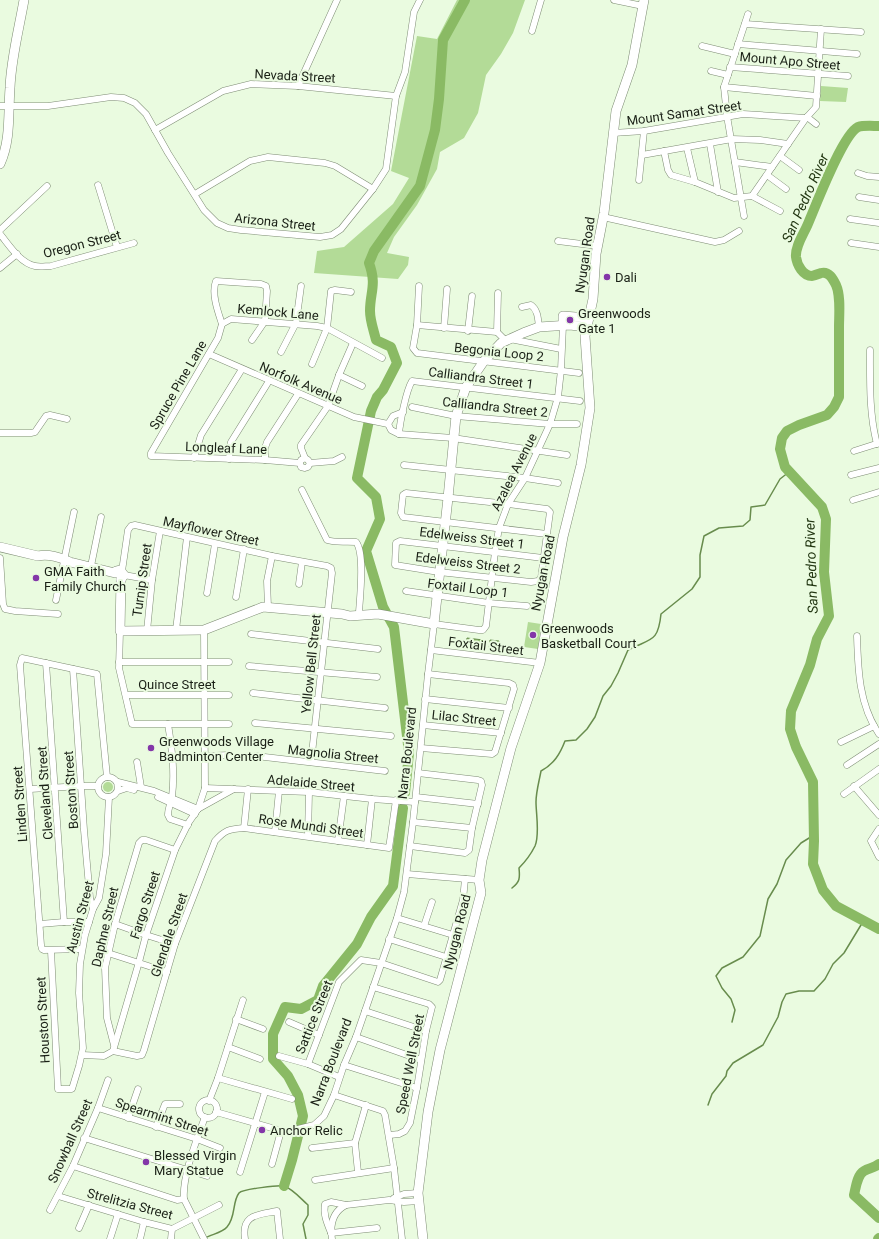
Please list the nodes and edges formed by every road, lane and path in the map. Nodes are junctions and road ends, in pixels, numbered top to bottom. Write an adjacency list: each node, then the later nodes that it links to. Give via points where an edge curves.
1 (24, 0): 26 (main road)
2 (338, 0): 22 (street)
3 (420, 0): 24 (street, Arizona Street, via 414,12 405,72)
4 (541, 0): 10 (street)
5 (614, 0): 6 (street)
6 (644, 3): 32 (main road, Nyugan Road, via 632,65 616,111)
7 (748, 14): 8 (street)
8 (745, 24): 9 (street); 12 (street)
9 (821, 29): 11 (street); 14 (street)
10 (532, 31)
11 (861, 32)
12 (738, 44): 14 (street); 15 (street)
13 (702, 46): 15 (street)
14 (820, 51): 16 (street); 19 (street)
15 (735, 54): 17 (street)
16 (856, 54)
17 (730, 67): 19 (street, Mount Apo Street); 20 (street)
18 (711, 71): 20 (street)
19 (818, 74): 21 (street, Mount Apo Street); 25 (street)
20 (728, 75): 23 (street)
21 (848, 76)
22 (298, 86): 24 (street, Nevada Street); 30 (street, Nevada Street, via 251,84 223,91)
23 (724, 87): 25 (street); 27 (street)
24 (396, 96): 51 (street, Arizona Street, via 386,169)
25 (817, 96): 28 (street, via 816,107)
26 (5, 106): 30 (street, Arizona Street, via 48,106 112,97 124,98 135,103 146,114); 41 (main road, via 7,144)
27 (727, 116): 28 (street, Mount Samat Street, via 743,114); 31 (street, Mount Samat Street); 33 (street)
28 (806, 118): 29 (street); 35 (street)
29 (816, 124)
30 (155, 130): 54 (street, Arizona Street)
31 (644, 130): 32 (street, Mount Samat Street); 38 (street)
32 (613, 134): 61 (main road, Nyugan Road)
33 (732, 139): 34 (street); 35 (street); 40 (street)
34 (710, 144): 36 (street); 53 (street)
35 (788, 144): 39 (street)
36 (687, 148): 37 (street); 48 (street)
37 (664, 152): 38 (street); 48 (street, via 671,175)
38 (642, 156): 47 (street)
39 (780, 156): 42 (street); 43 (street)
40 (735, 162): 42 (street); 57 (street)
41 (0, 164)
42 (772, 167): 45 (street)
43 (799, 170)
44 (858, 173): 46 (street)
45 (767, 175): 52 (street); 55 (street)
46 (879, 178)
47 (639, 180)
48 (695, 182): 53 (street)
49 (98, 185): 71 (street)
50 (47, 186): 64 (street)
51 (373, 189): 54 (street, via 335,166 268,157 250,162); 54 (street, Arizona Street, via 341,229 332,235 320,237 228,228 217,223 204,210)
52 (786, 189)
53 (718, 192): 57 (street)
54 (195, 194)
55 (752, 196): 57 (street); 59 (street)
56 (859, 197): 58 (street)
57 (741, 198): 60 (street)
58 (879, 200)
59 (780, 211)
60 (744, 216)
61 (603, 218): 65 (street, via 715,242); 70 (main road, Nyugan Road)
62 (850, 219): 63 (street)
63 (879, 223)
64 (0, 230)
65 (739, 231)
66 (0, 234): 73 (street, Oregon Street)
67 (558, 241): 70 (street)
68 (134, 243): 71 (street, Oregon Street)
69 (851, 243): 72 (street)
70 (598, 246): 84 (main road, Nyugan Road, via 593,298)
71 (117, 247): 73 (street, Oregon Street, via 51,266 34,266)
72 (879, 247)
73 (17, 254): 74 (street)
74 (0, 268)
75 (301, 286): 83 (street)
76 (419, 286): 86 (street)
77 (447, 289): 90 (street)
78 (351, 292): 89 (street, via 331,291)
79 (498, 293): 92 (street)
80 (472, 296): 91 (street)
81 (522, 307): 88 (street, via 531,305 534,308)
82 (265, 321): 83 (street, Kemlock Lane); 85 (street, Kemlock Lane, via 231,319); 85 (street, via 266,286 220,280 215,284 216,307); 93 (street)
83 (296, 323): 89 (street, Kemlock Lane); 98 (street)
84 (587, 323): 87 (main road, via 563,316); 197 (main road, Nyugan Road, via 585,336 590,408 582,466 563,537)
85 (222, 324): 99 (street, Spruce Pine Lane)
86 (417, 325): 90 (street); 101 (street, Begonia Loop 2, via 413,348 417,353)
87 (563, 325): 88 (main road, Narra Boulevard); 96 (street, Azalea Avenue)
88 (539, 327): 94 (main road, Narra Boulevard)
89 (327, 328): 95 (street, Kemlock Lane); 102 (street)
90 (444, 328): 91 (street)
91 (468, 330): 92 (street)
92 (497, 332): 94 (street)
93 (252, 340)
94 (508, 340): 96 (street); 101 (main road, Narra Boulevard, via 501,343)
95 (353, 343): 100 (street, Kemlock Lane); 106 (street)
96 (561, 349): 104 (street, Azalea Avenue)
97 (870, 350): 124 (street, via 872,411)
98 (281, 352)
99 (209, 354): 103 (street, Norfolk Avenue); 128 (street, Spruce Pine Lane)
100 (382, 358)
101 (484, 361): 104 (street, Begonia Loop 2); 109 (main road, Narra Boulevard)
102 (312, 364)
103 (242, 370): 107 (street, Norfolk Avenue); 130 (street, via 202,435)
104 (561, 370): 105 (street, Begonia Loop 2); 111 (street, Azalea Avenue)
105 (579, 373)
106 (339, 375): 108 (street); 113 (street)
107 (269, 381): 110 (street, Norfolk Avenue); 131 (street, via 231,442)
108 (362, 386)
109 (466, 387): 111 (street, Calliandra Street 1); 115 (street, Calliandra Street 1, via 412,381); 116 (main road, Narra Boulevard)
110 (298, 394): 113 (street, Norfolk Avenue); 132 (street, via 267,442)
111 (558, 397): 112 (street, Calliandra Street 1); 119 (street, Azalea Avenue)
112 (580, 400)
113 (328, 406): 118 (street, Norfolk Avenue, via 354,417); 133 (street, via 301,444)
114 (412, 407): 116 (street, Calliandra Street 2)
115 (403, 412): 118 (street, via 393,416); 122 (street)
116 (456, 416): 119 (street, Calliandra Street 2); 123 (main road, Narra Boulevard)
117 (68, 419): 121 (street, via 50,415 46,416 31,434)
118 (386, 424): 122 (street, via 390,430)
119 (550, 424): 120 (street, Calliandra Street 2); 125 (street, Azalea Avenue)
120 (577, 424)
121 (0, 433)
122 (399, 434): 123 (street)
123 (453, 438): 125 (street); 136 (main road, Narra Boulevard)
124 (878, 444): 126 (street)
125 (537, 451): 127 (street); 138 (street, Azalea Avenue)
126 (854, 451)
127 (567, 455)
128 (151, 456): 130 (street, Longleaf Lane)
129 (342, 457): 133 (street, Longleaf Lane)
130 (194, 458): 131 (street, Longleaf Lane)
131 (229, 459): 132 (street, Longleaf Lane)
132 (265, 460): 133 (street, Longleaf Lane)
133 (305, 462)
134 (404, 465): 136 (street)
135 (879, 468): 137 (street)
136 (450, 470): 138 (street); 142 (main road, Narra Boulevard)
137 (850, 475)
138 (525, 478): 139 (street); 144 (street, Azalea Avenue)
139 (558, 483)
140 (302, 490): 179 (street, via 327,540 356,542 359,546 362,576)
141 (879, 492): 143 (street)
142 (448, 498): 144 (street); 147 (main road, Narra Boulevard); 147 (street, via 404,493 401,515)
143 (853, 500)
144 (508, 504): 148 (street, Azalea Avenue); 150 (street, via 549,511)
145 (74, 512): 160 (street)
146 (101, 517): 163 (street)
147 (446, 522): 148 (street); 153 (main road, Narra Boulevard)
148 (499, 528): 150 (street); 156 (street, Azalea Avenue)
149 (160, 531): 151 (street, Mayflower Street); 166 (street, Mayflower Street, via 131,526 128,530); 168 (street, Turnip Street)
150 (547, 534): 159 (street)
151 (187, 537): 152 (street, Mayflower Street); 184 (street)
152 (215, 544): 155 (street, Mayflower Street); 171 (street)
153 (443, 546): 156 (street, Edelweiss Street 1); 162 (street, Edelweiss Street 1, via 398,542); 165 (main road, Narra Boulevard)
154 (0, 547): 160 (main road)
155 (244, 549): 157 (street, Mayflower Street); 173 (street)
156 (495, 552): 159 (street, Edelweiss Street 1); 167 (street, Azalea Avenue)
157 (272, 556): 161 (street, Mayflower Street); 177 (street, via 267,581)
158 (0, 558): 180 (street, via 2,604 5,609 14,612)
159 (543, 558): 167 (street, Edelweiss Street 2, via 541,578 538,581)
160 (66, 561): 163 (main road); 174 (street)
161 (302, 562): 164 (street, Mayflower Street); 169 (street)
162 (395, 565): 165 (street, Edelweiss Street 2)
163 (91, 566): 166 (main road)
164 (331, 568): 178 (street, Yellow Bell Street)
165 (439, 572): 167 (street, Edelweiss Street 2); 172 (main road, Narra Boulevard)
166 (120, 574): 168 (street); 186 (main road)
167 (491, 577): 175 (street, Azalea Avenue)
168 (152, 580): 187 (street, Turnip Street)
169 (298, 584)
170 (406, 591): 172 (street, Foxtail Loop 1)
171 (207, 593)
172 (436, 596): 175 (street, Foxtail Loop 1); 183 (main road, Narra Boulevard)
173 (236, 597)
174 (56, 600)
175 (489, 603): 176 (street, Foxtail Loop 1); 183 (street, Azalea Avenue, via 484,630)
176 (527, 606)
177 (268, 607): 178 (main road); 185 (main road)
178 (328, 612): 181 (main road); 190 (street, Yellow Bell Street)
179 (359, 612): 181 (main road); 182 (main road)
180 (58, 614)
181 (342, 614): 182 (main road)
182 (376, 615): 183 (main road)
183 (434, 624): 192 (street, Narra Boulevard)
184 (176, 630): 185 (main road); 187 (main road)
185 (204, 630): 194 (street)
186 (120, 631): 187 (main road); 193 (street)
187 (147, 631)
188 (251, 634): 190 (street)
189 (857, 636): 216 (street, via 862,692)
190 (325, 644): 191 (street); 200 (street, Yellow Bell Street)
191 (378, 649)
192 (431, 650): 197 (street, Foxtail Street); 201 (street, Narra Boulevard)
193 (119, 662): 194 (street); 204 (street)
194 (205, 662): 195 (street); 205 (street)
195 (229, 662)
196 (46, 663): 199 (street); 239 (street, Cleveland Street); 242 (street, Linden Street, via 22,658 20,665)
197 (540, 663): 273 (main road, Nyugan Road, via 511,748)
198 (249, 666): 200 (street)
199 (73, 669): 233 (street, via 97,674); 236 (street, Boston Street)
200 (321, 672): 202 (street); 208 (street, Yellow Bell Street)
201 (428, 674): 207 (street, Narra Boulevard); 210 (street, via 509,683 514,688)
202 (377, 677)
203 (253, 693): 208 (street)
204 (126, 695): 205 (street, Quince Street); 212 (street, via 132,724)
205 (205, 695): 206 (street, Quince Street); 213 (street)
206 (229, 695)
207 (425, 699): 210 (street); 215 (street, Narra Boulevard)
208 (317, 701): 209 (street); 217 (street, Yellow Bell Street)
209 (385, 708)
210 (509, 708): 218 (street)
211 (255, 723): 217 (street)
212 (168, 724): 213 (street); 254 (street, via 174,771)
213 (205, 724): 214 (street); 224 (street)
214 (229, 724)
215 (424, 724): 218 (street, Lilac Street); 223 (street, Narra Boulevard)
216 (874, 726): 219 (street); 221 (street)
217 (315, 729): 220 (street); 228 (street, Yellow Bell Street)
218 (501, 733): 223 (street, via 492,754)
219 (879, 734)
220 (391, 736)
221 (841, 742)
222 (879, 744): 229 (street)
223 (421, 748): 232 (street, Narra Boulevard)
224 (205, 756): 225 (street); 241 (street)
225 (229, 756)
226 (256, 756): 228 (street, Magnolia Street)
227 (137, 762): 240 (street)
228 (311, 762): 230 (street, Magnolia Street)
229 (847, 765)
230 (385, 771)
231 (877, 771): 234 (street); 238 (street)
232 (418, 773): 253 (street, Narra Boulevard); 255 (street, via 481,781)
233 (108, 777): 235 (street); 237 (street, via 100,781)
234 (879, 779)
235 (118, 782): 240 (street); 245 (street)
236 (82, 786): 237 (street); 239 (street); 275 (street, Boston Street, via 85,845)
237 (98, 786): 250 (street, via 102,796)
238 (854, 786): 248 (street); 257 (street)
239 (56, 787): 242 (street); 277 (street, Cleveland Street)
240 (141, 787): 254 (street)
241 (205, 788): 243 (street, Adelaide Street); 256 (street)
242 (30, 789): 279 (street, Linden Street)
243 (234, 789): 244 (street, Adelaide Street); 256 (street, Fargo Street)
244 (248, 789): 246 (street, Adelaide Street); 260 (street)
245 (118, 791): 250 (street); 254 (street, via 127,788)
246 (279, 791): 247 (street, Adelaide Street); 264 (street)
247 (310, 792): 249 (street, Adelaide Street); 265 (street)
248 (844, 794)
249 (344, 796): 251 (street, Adelaide Street); 266 (street)
250 (109, 798): 275 (street, Austin Street, via 106,854 99,898)
251 (372, 799): 252 (street, Adelaide Street); 267 (street)
252 (396, 800): 253 (street, Adelaide Street); 267 (street, Rose Mundi Street, via 389,848)
253 (415, 800): 255 (street, Adelaide Street); 258 (street, Narra Boulevard)
254 (171, 801): 256 (street); 259 (street, via 168,815 170,819)
255 (478, 804): 261 (street)
256 (196, 812): 259 (street, Fargo Street)
257 (879, 815)
258 (414, 822): 261 (street); 268 (street, Narra Boulevard)
259 (188, 825): 269 (street, Fargo Street)
260 (244, 828): 262 (street, Rose Mundi Street); 264 (street, Rose Mundi Street)
261 (472, 828): 268 (street, via 469,850 465,853)
262 (230, 829): 285 (street, Glendale Street, via 215,841)
263 (879, 829): 270 (street, via 871,841)
264 (274, 832): 265 (street, Rose Mundi Street)
265 (308, 836): 266 (street, Rose Mundi Street)
266 (338, 841): 267 (street, Rose Mundi Street)
267 (367, 845)
268 (410, 846): 271 (street, Narra Boulevard)
269 (175, 850): 280 (street, Daphne Street, via 142,840); 282 (street, Fargo Street)
270 (879, 857)
271 (407, 874): 272 (street); 276 (street, Narra Boulevard)
272 (465, 879): 273 (street); 283 (street, via 463,900)
273 (479, 880): 344 (main road, Nyugan Road, via 481,893 440,1050 430,1104)
274 (432, 902): 281 (street)
275 (93, 909): 278 (street, Austin Street)
276 (397, 918): 281 (street); 284 (street, Narra Boulevard)
277 (64, 922): 278 (street); 279 (street)
278 (89, 922): 286 (street, Austin Street)
279 (40, 924): 287 (street, Linden Street, via 42,949)
280 (115, 924): 282 (street); 288 (street, Daphne Street)
281 (424, 926): 283 (street)
282 (146, 935): 285 (street); 290 (street, Fargo Street)
283 (453, 935): 289 (street)
284 (389, 939): 289 (street); 291 (street, Narra Boulevard)
285 (175, 944): 292 (street, Glendale Street)
286 (82, 949): 287 (street); 304 (street, Austin Street, via 79,978)
287 (51, 951): 315 (street, Houston Street, via 58,1089)
288 (108, 953): 290 (street); 303 (street, Daphne Street, via 105,968 107,1018)
289 (446, 957): 291 (street, via 438,982)
290 (139, 962): 292 (street); 303 (street, Fargo Street)
291 (382, 963): 293 (street, Narra Boulevard); 300 (street, Sattice Street, via 361,960 339,982)
292 (167, 972): 303 (street, Glendale Street, via 142,1055 137,1056)
293 (373, 987): 295 (street, Narra Boulevard); 299 (street, Speed Well Street, via 429,1004 432,1007)
294 (243, 1000): 296 (street)
295 (365, 1011): 299 (street); 301 (street, Narra Boulevard)
296 (236, 1020): 298 (street); 302 (street)
297 (289, 1022): 300 (street)
298 (263, 1028)
299 (426, 1032): 307 (street, Speed Well Street)
300 (319, 1034): 308 (street, Sattice Street)
301 (356, 1037): 307 (street); 309 (street, Narra Boulevard)
302 (228, 1047): 306 (street); 311 (street)
303 (113, 1048): 304 (street, via 104,1056)
304 (82, 1055): 315 (street, Austin Street)
305 (279, 1056): 308 (street)
306 (260, 1059)
307 (421, 1060): 314 (street, Speed Well Street)
308 (308, 1064): 310 (street)
309 (344, 1065): 310 (street, Narra Boulevard); 314 (street)
310 (339, 1077): 317 (street, Narra Boulevard)
311 (218, 1078): 316 (street); 319 (street)
312 (108, 1080): 322 (street, Snowball Street)
313 (138, 1088): 325 (street)
314 (417, 1088): 329 (street, Speed Well Street, via 410,1123 405,1131)
315 (72, 1089)
316 (265, 1092): 318 (street); 326 (street)
317 (334, 1095): 321 (street); 328 (street, Narra Boulevard, via 324,1116 312,1126)
318 (292, 1099)
319 (209, 1101): 323 (street, via 215,1105); 324 (street, via 202,1102 199,1109)
320 (180, 1104): 327 (street, via 165,1104)
321 (366, 1105): 329 (street, via 383,1111); 332 (street)
322 (98, 1108): 325 (street, Spearmint Street); 330 (street, Snowball Street)
323 (216, 1112): 324 (street, via 209,1118); 326 (street, Narra Boulevard)
324 (205, 1117): 331 (street)
325 (128, 1118): 327 (street, Spearmint Street)
326 (255, 1124): 328 (street, Narra Boulevard); 339 (street)
327 (156, 1127): 331 (street, Spearmint Street)
328 (283, 1132): 335 (street)
329 (390, 1135): 337 (street)
330 (84, 1138): 336 (street, Snowball Street); 338 (street)
331 (197, 1139): 333 (street, Spearmint Street); 338 (street)
332 (355, 1143): 334 (street); 340 (street)
333 (220, 1148)
334 (312, 1148)
335 (272, 1164)
336 (73, 1166): 343 (street, Snowball Street); 345 (street, via 177,1200)
337 (394, 1168): 340 (street); 346 (street)
338 (188, 1170): 341 (street); 345 (street)
339 (240, 1172)
340 (358, 1172): 342 (street)
341 (207, 1176)
342 (315, 1180)
343 (58, 1196): 347 (street, Strelitzia Street); 350 (street, Snowball Street)
344 (419, 1197): 346 (street, via 404,1202); 365 (main road, Nyugan Road)
345 (184, 1199): 352 (street)
346 (398, 1199): 348 (street); 364 (street)
347 (89, 1205): 351 (street, Strelitzia Street); 354 (street)
348 (346, 1205): 357 (street, via 332,1220); 357 (street, via 331,1202 325,1204 325,1216)
349 (219, 1206): 352 (street, Strelitzia Street)
350 (50, 1210)
351 (118, 1214): 353 (street, Strelitzia Street); 358 (street)
352 (194, 1219): 356 (street, Strelitzia Street); 361 (street)
353 (144, 1222): 356 (street, Strelitzia Street); 359 (street)
354 (79, 1228)
355 (377, 1228): 357 (street)
356 (172, 1229): 360 (street)
357 (332, 1236)
358 (110, 1239)
359 (140, 1239)
360 (171, 1239)
361 (204, 1239)
362 (245, 1239): 363 (street, via 245,1225 248,1219 277,1211)
363 (280, 1239)
364 (402, 1239)
365 (423, 1239)

